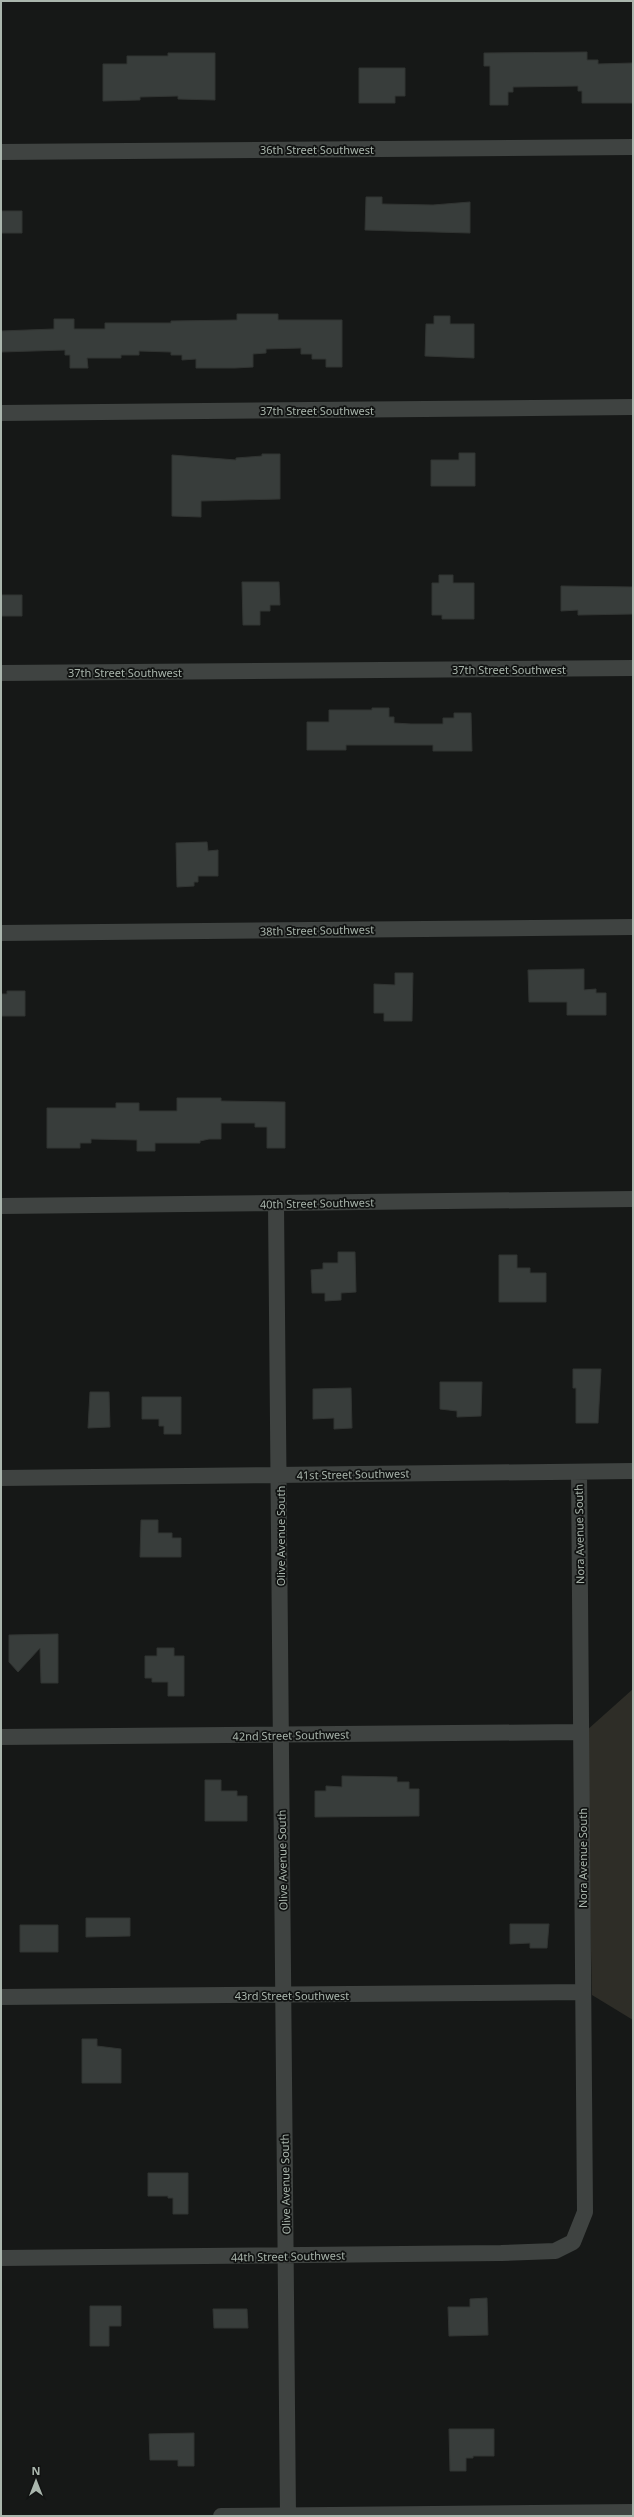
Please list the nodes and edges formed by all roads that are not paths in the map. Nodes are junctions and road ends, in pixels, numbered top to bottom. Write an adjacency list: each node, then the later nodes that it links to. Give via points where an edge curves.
1 (633, 147): 2 (street, 36th Street Southwest)
2 (1, 152)
3 (633, 407): 4 (street, 37th Street Southwest)
4 (1, 413)
5 (633, 668): 6 (street, 37th Street Southwest)
6 (1, 673)
7 (633, 927): 8 (street, 38th Street Southwest)
8 (1, 933)
9 (633, 1200): 10 (street, 40th Street Southwest)
10 (276, 1204): 11 (street, 40th Street Southwest); 14 (street, Olive Avenue South)
11 (1, 1206)
12 (633, 1471): 13 (street, 41st Street Southwest)
13 (579, 1472): 14 (street, 41st Street Southwest); 16 (street, Nora Avenue South)
14 (279, 1475): 15 (street, 41st Street Southwest); 17 (street, Olive Avenue South)
15 (1, 1478)
16 (581, 1732): 17 (street, 42nd Street Southwest); 19 (street, Nora Avenue South)
17 (281, 1735): 18 (street, 42nd Street Southwest); 20 (street, Olive Avenue South)
18 (1, 1737)
19 (583, 1992): 20 (street, 43rd Street Southwest); 22 (street, Nora Avenue South, via 585,2212)
20 (284, 1995): 21 (street, 43rd Street Southwest); 23 (street, Olive Avenue South)
21 (1, 1997)
22 (573, 2242): 23 (street, 44th Street Southwest, via 555,2251)
23 (286, 2256): 24 (street, 44th Street Southwest); 27 (street, Olive Avenue South)
24 (1, 2258)
25 (633, 2512): 27 (street)
26 (221, 2516): 27 (street)
27 (288, 2516)

